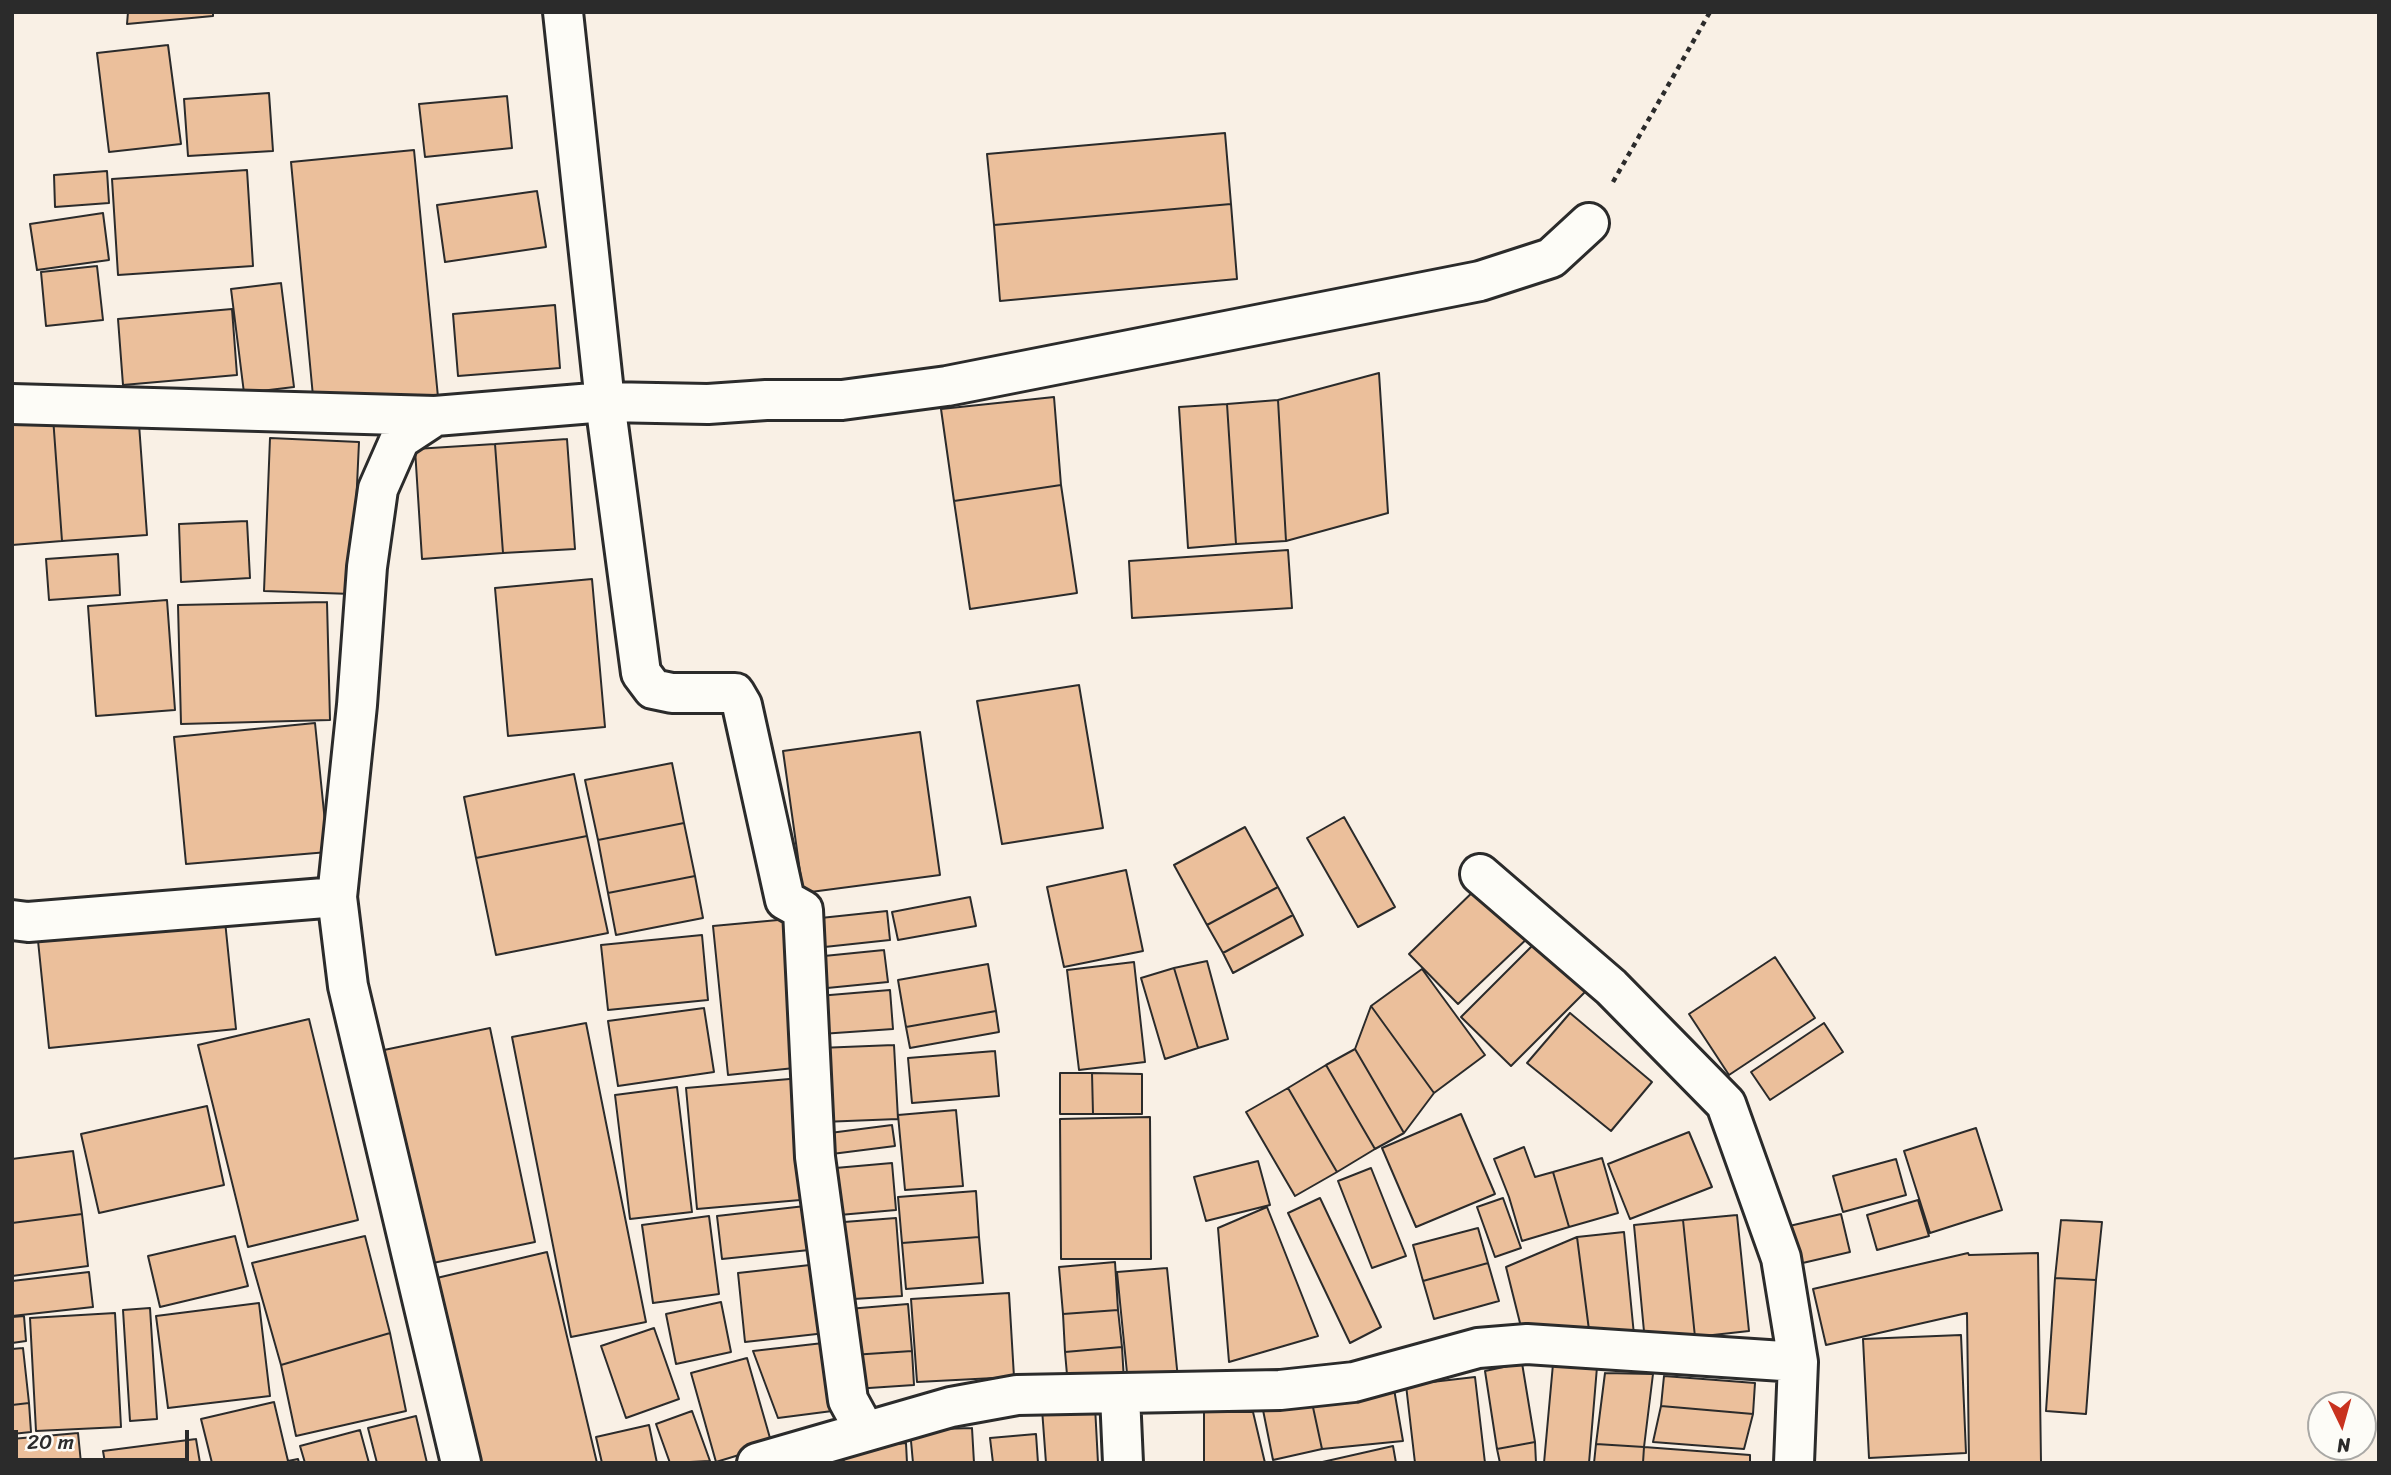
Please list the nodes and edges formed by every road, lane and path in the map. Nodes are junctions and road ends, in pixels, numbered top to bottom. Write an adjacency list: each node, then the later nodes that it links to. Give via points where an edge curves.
1 (563, 12): 4 (street)
2 (1710, 12): 3 (path)
3 (1590, 223): 4 (street, via 1551,258 1480,281 947,386 842,400)
4 (605, 402): 6 (street); 12 (street, via 641,673 653,689 735,693 740,698 785,900 803,910 815,1157 848,1400)
5 (12, 404): 6 (street)
6 (435, 416): 8 (street, via 400,439 378,489)
7 (1480, 874): 10 (street, via 1611,987 1726,1104 1781,1258)
8 (337, 897): 9 (street); 13 (street, via 348,986)
9 (12, 920)
10 (1798, 1362): 11 (street, via 1527,1344 1478,1348 1354,1382 1280,1390); 16 (street)
11 (1120, 1395): 12 (street, via 1130,1392 1017,1395); 15 (street)
12 (865, 1432): 14 (street)
13 (461, 1463)
14 (757, 1463)
15 (1123, 1463)
16 (1794, 1463)

